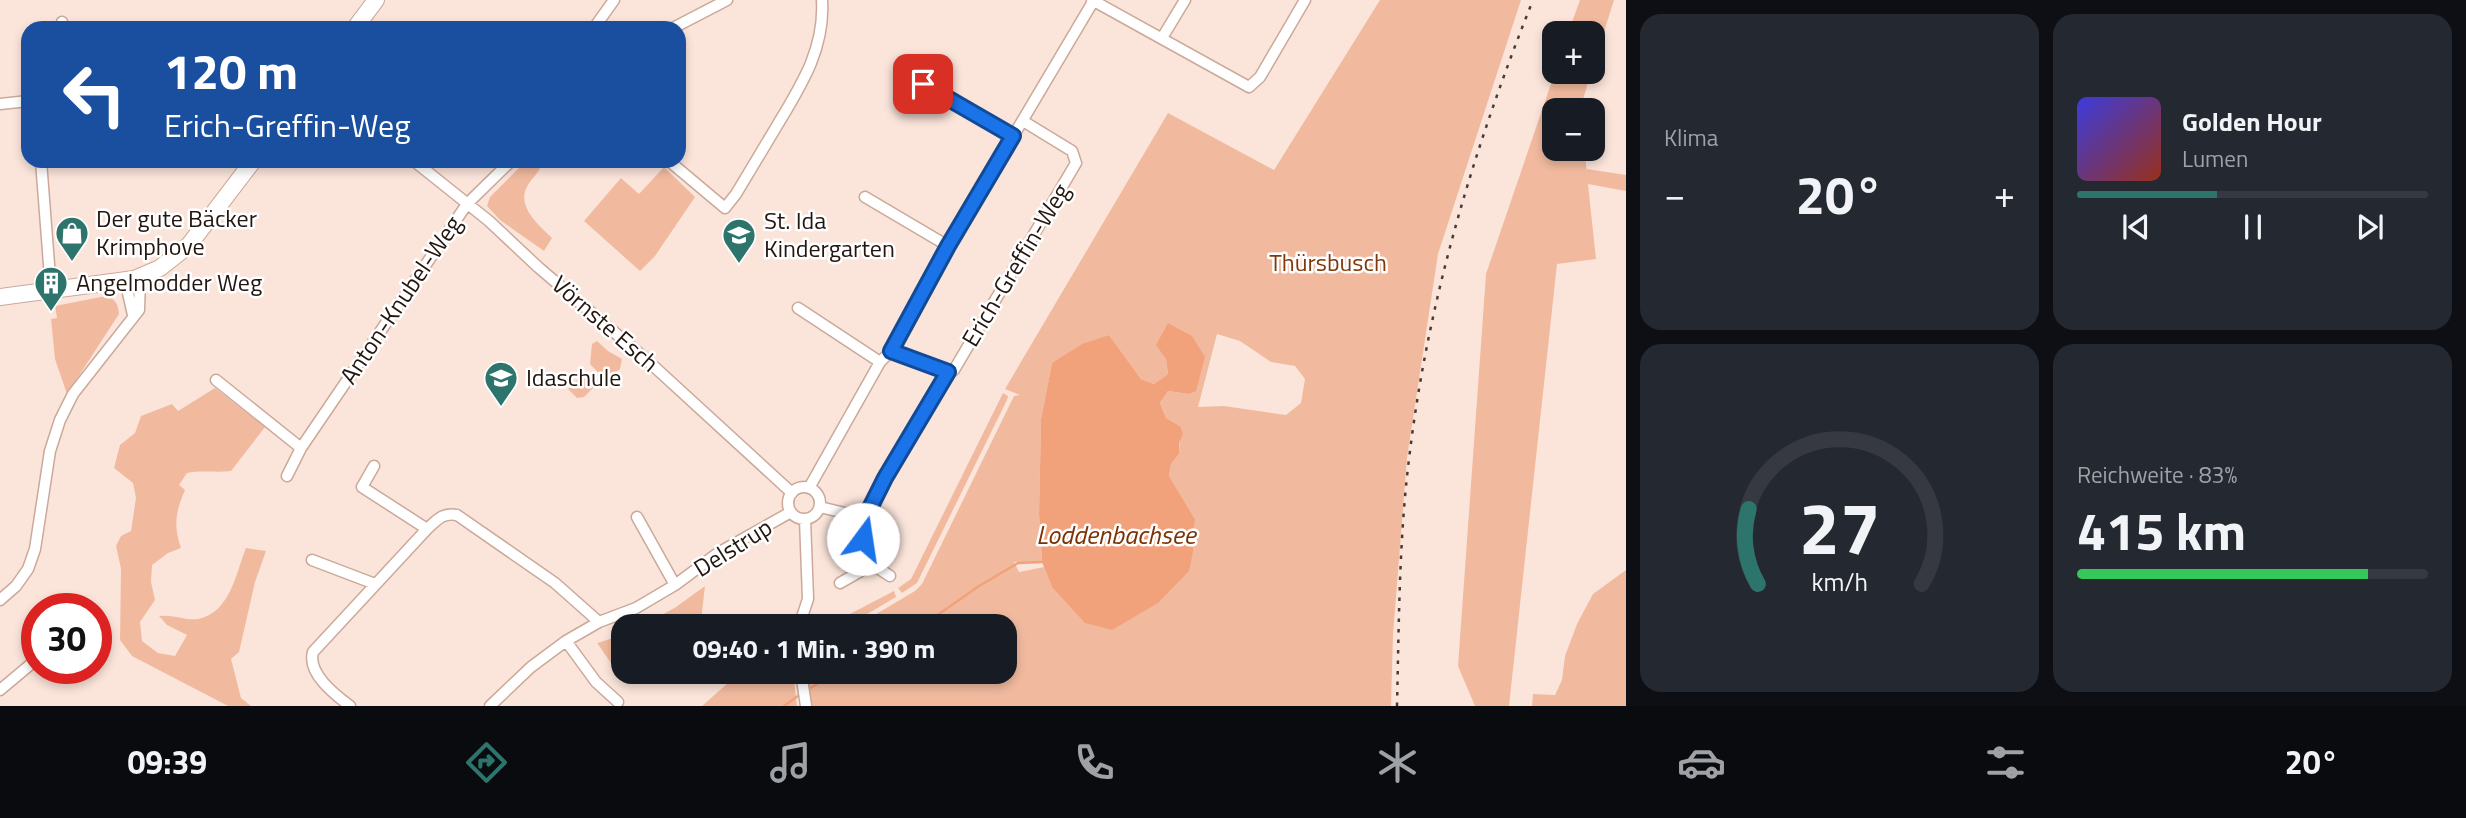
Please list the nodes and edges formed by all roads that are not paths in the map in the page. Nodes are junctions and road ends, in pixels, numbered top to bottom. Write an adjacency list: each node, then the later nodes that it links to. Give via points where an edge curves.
1 (376, 0): 8 (street)
2 (614, 0): 9 (street)
3 (727, 0): 10 (street)
4 (822, 0): 21 (street, via 823,20 808,75 725,208)
5 (1093, 0): 11 (street); 15 (street)
6 (1185, 0): 11 (street)
7 (1305, 0): 11 (street, via 1249,88)
8 (360, 21)
9 (598, 21)
10 (686, 21)
11 (1162, 38)
12 (923, 84): 16 (street)
13 (21, 102): 14 (street)
14 (0, 104)
15 (1023, 121): 16 (street); 31 (street, Erich-Greffin-Weg, via 1072,151 1076,163 954,370)
16 (1013, 136): 24 (street)
17 (42, 168): 26 (street)
18 (248, 168): 25 (street, via 184,250 160,268)
19 (423, 168): 23 (street, Vörnste Esch)
20 (504, 168): 23 (street, Anton-Knubel-Weg)
21 (677, 168)
22 (864, 197): 24 (street)
23 (467, 204): 33 (street, Anton-Knubel-Weg); 37 (street, Vörnste Esch)
24 (948, 246): 29 (street)
25 (133, 279): 26 (street); 50 (street, via 139,310 73,394 60,420 50,451 36,549 28,569)
26 (51, 290): 27 (street)
27 (0, 297)
28 (798, 308): 30 (street)
29 (891, 351): 30 (street); 31 (street, Erich-Greffin-Weg)
30 (880, 362): 36 (street)
31 (948, 372): 41 (street)
32 (216, 380): 33 (street)
33 (301, 448): 35 (street, Anton-Knubel-Weg)
34 (374, 467): 43 (street, via 362,487)
35 (287, 476)
36 (809, 488): 37 (street); 38 (street, via 818,495)
37 (792, 493): 39 (street)
38 (820, 507): 41 (street); 42 (street)
39 (791, 512): 42 (street); 49 (street, Delstrup, via 718,553)
40 (636, 517): 49 (street, Delstrup)
41 (865, 518): 45 (street, via 861,560)
42 (804, 519): 51 (street, via 808,599)
43 (427, 529): 48 (street); 52 (street, via 439,517 457,515 555,583)
44 (312, 560): 48 (street)
45 (866, 568): 46 (street, via 878,568); 47 (street)
46 (890, 576)
47 (841, 583)
48 (375, 584): 59 (street, via 313,652 311,661)
49 (675, 585): 52 (street, Delstrup)
50 (0, 600)
51 (803, 614)
52 (600, 622): 53 (street, Delstrup)
53 (566, 640): 57 (street, via 596,682); 58 (street, Delstrup, via 531,667)
54 (21, 673): 56 (street)
55 (804, 684): 60 (street)
56 (0, 691)
57 (618, 702)
58 (497, 704)
59 (350, 706)
60 (806, 706)

